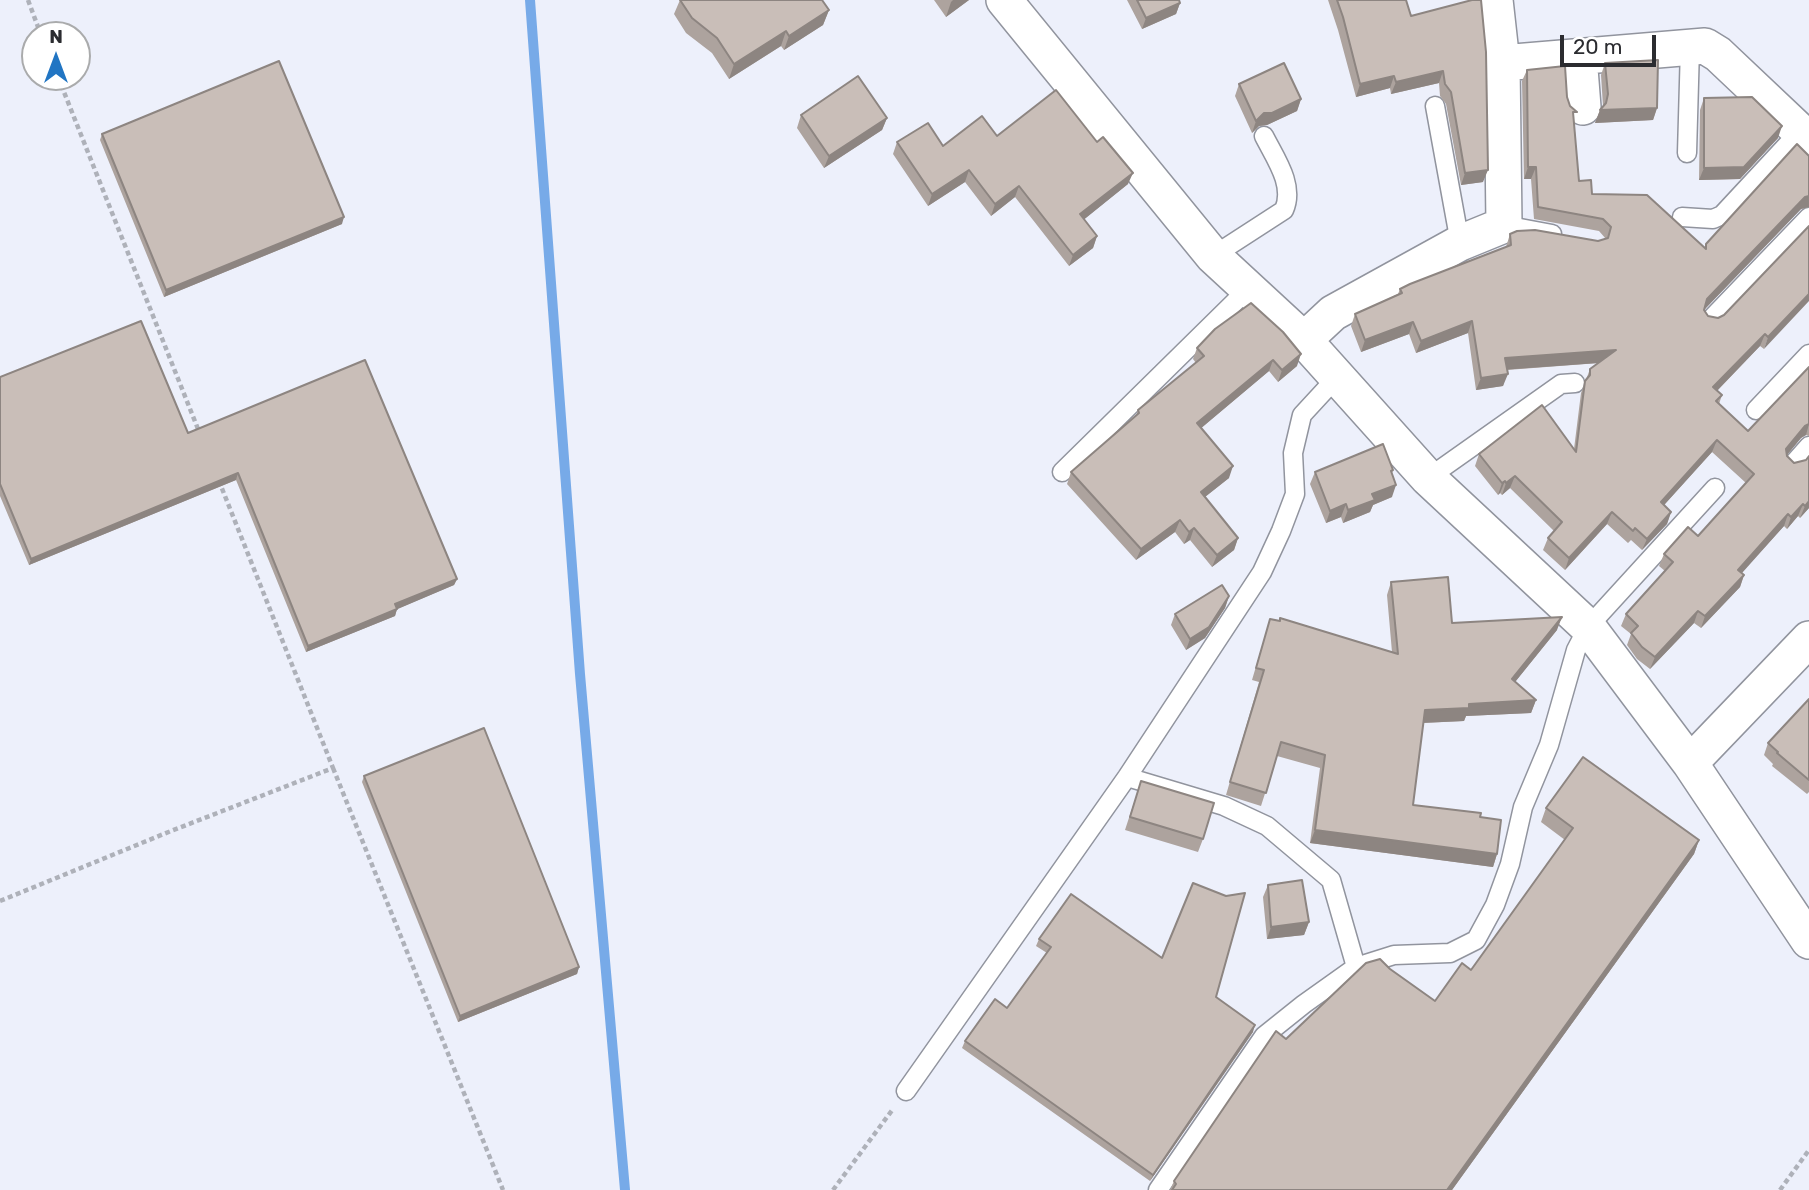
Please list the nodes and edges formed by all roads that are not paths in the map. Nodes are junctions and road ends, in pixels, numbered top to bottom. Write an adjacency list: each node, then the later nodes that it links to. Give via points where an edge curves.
1 (1004, 0): 16 (street)
2 (1495, 0): 5 (street)
3 (1690, 47): 4 (street); 9 (street, via 1704,46 1718,54); 10 (lane)
4 (1579, 56): 5 (street); 7 (street)
5 (1502, 63): 13 (street)
6 (1435, 106): 15 (lane)
7 (1583, 107)
8 (1264, 136): 16 (lane, via 1289,189 1288,202 1284,210)
9 (1804, 136): 11 (lane, via 1723,215 1713,219)
10 (1687, 153)
11 (1682, 217)
12 (1809, 217): 18 (lane)
13 (1504, 225): 14 (lane); 15 (street)
14 (1573, 237)
15 (1460, 243): 19 (street, via 1333,313)
16 (1213, 256): 17 (street)
17 (1249, 288): 19 (street); 26 (lane)
18 (1711, 319)
19 (1304, 340): 21 (street)
20 (1809, 354): 23 (lane)
21 (1338, 376): 27 (street); 32 (lane, via 1301,415 1293,453 1294,494 1262,572)
22 (1575, 383): 27 (lane, via 1561,384)
23 (1756, 410)
24 (1809, 446): 25 (lane)
25 (1793, 464)
26 (1062, 472)
27 (1428, 478): 29 (street)
28 (1715, 488): 29 (lane)
29 (1588, 627): 31 (street); 34 (lane, via 1576,650 1549,746 1523,807 1499,895 1476,940 1450,953 1394,955)
30 (1809, 639): 31 (street)
31 (1690, 763): 33 (street)
32 (1127, 776): 34 (lane, via 1224,806 1267,827 1331,880); 35 (lane)
33 (1809, 941)
34 (1356, 967): 36 (lane, via 1264,1036)
35 (906, 1091)
36 (1158, 1190)

